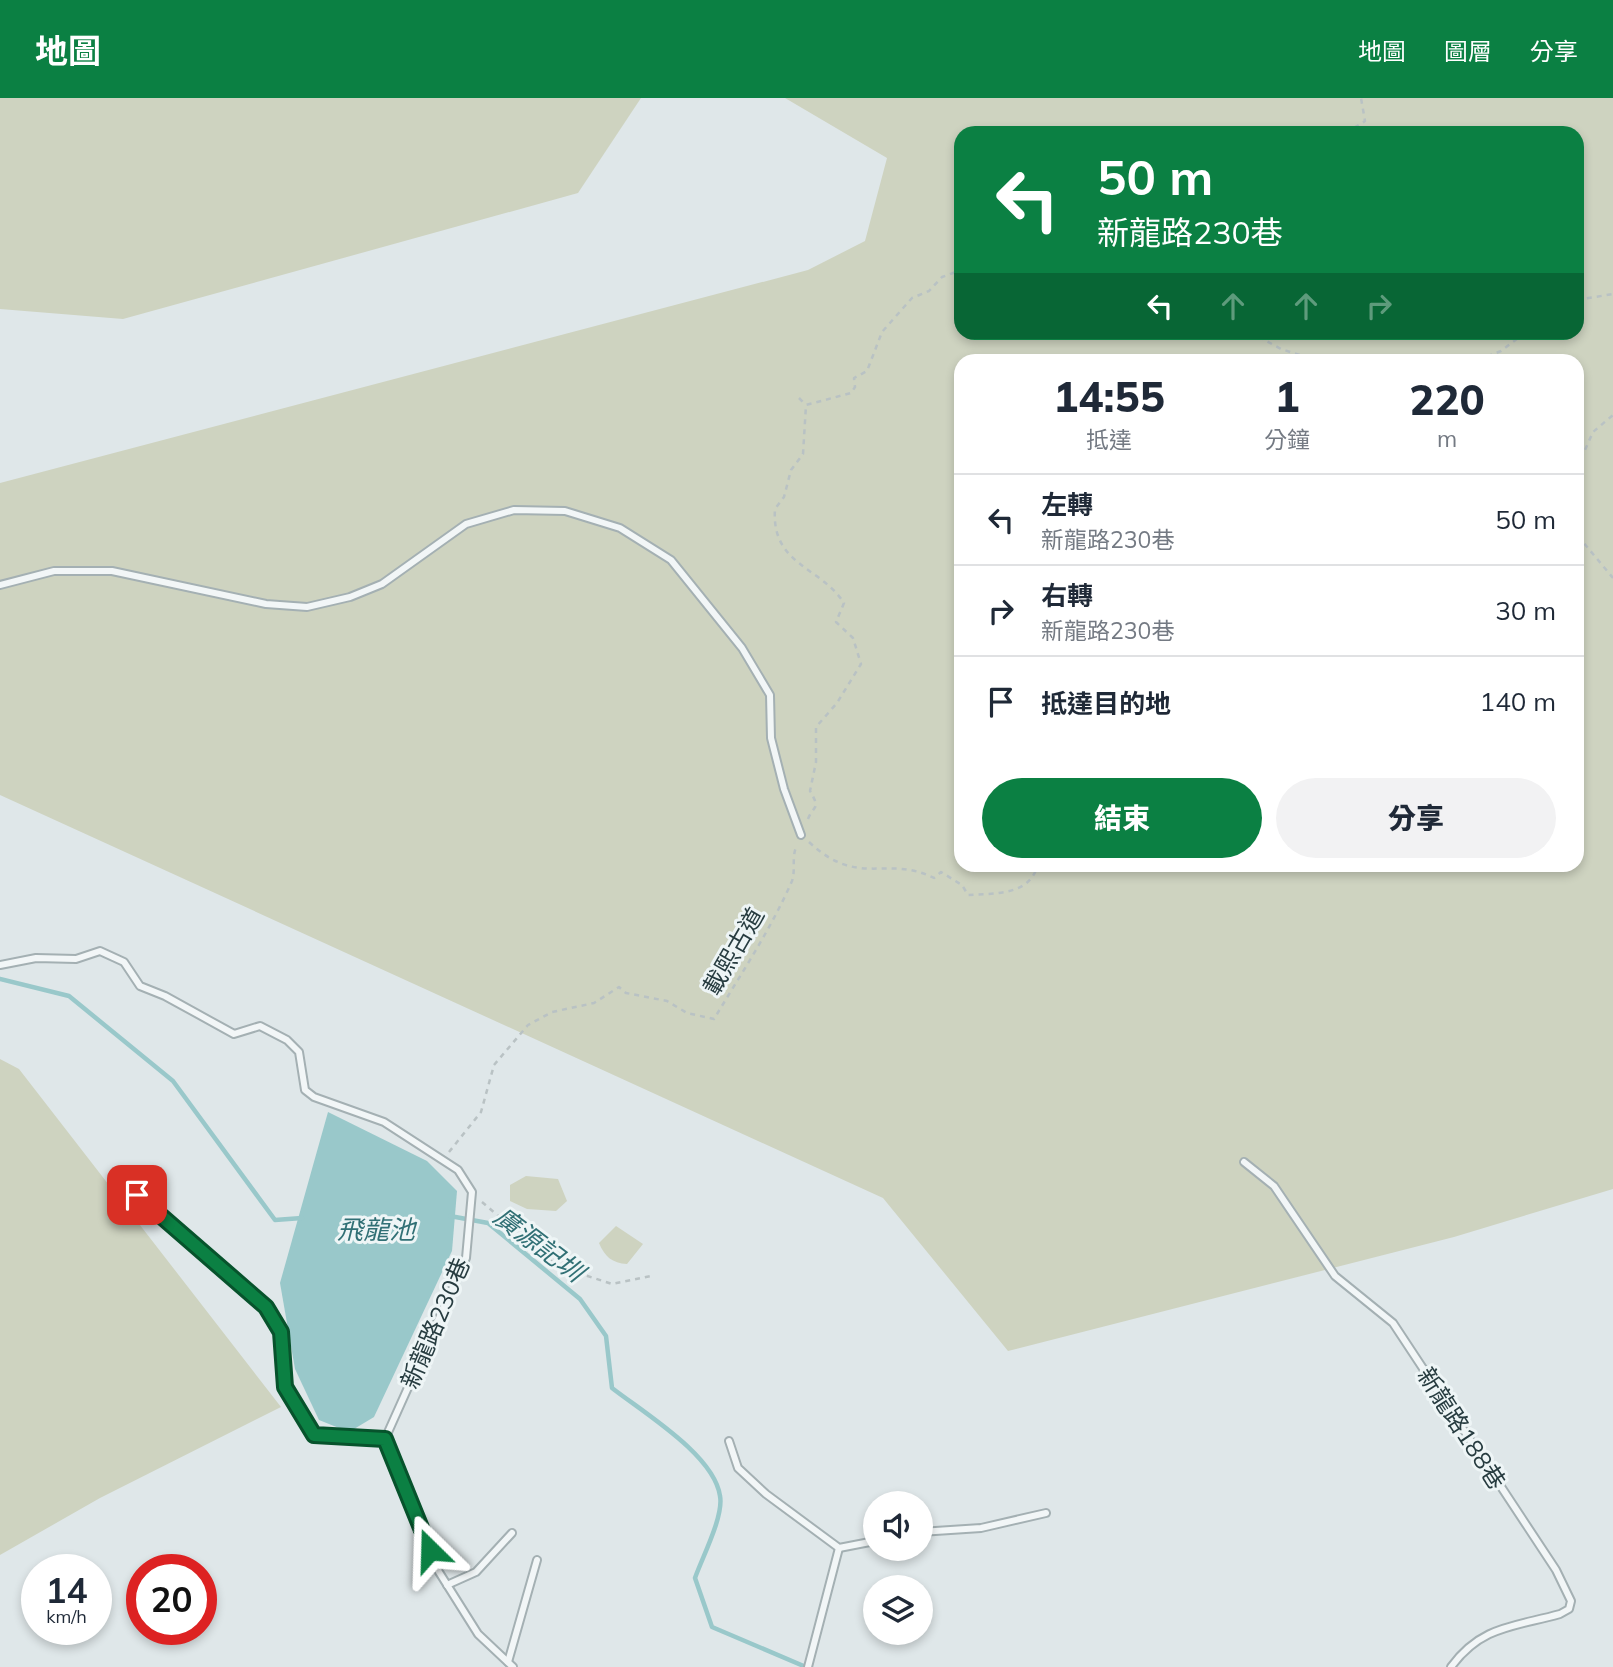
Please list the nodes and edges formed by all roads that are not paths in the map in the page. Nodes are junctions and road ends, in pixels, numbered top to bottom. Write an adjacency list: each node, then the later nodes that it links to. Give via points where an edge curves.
1 (0, 584): 2 (lane, via 54,571 112,570 266,604 307,607 382,584 466,524 514,510 565,511 609,525 671,560 742,648 770,695 771,738 783,789)
2 (801, 835)
3 (0, 965): 6 (lane, 新龍路230巷, via 36,958 76,959 100,951 124,962 140,986 234,1034 260,1026 287,1040 299,1052 305,1090 314,1097 384,1122 458,1170 472,1192 466,1258)
4 (1244, 1162): 17 (lane, 新龍路188巷, via 1273,1186 1335,1276 1393,1323 1556,1570 1571,1601 1569,1609 1560,1614 1480,1636)
5 (137, 1195): 6 (lane, via 266,1307 281,1332 285,1387 314,1435)
6 (385, 1439): 14 (lane)
7 (729, 1441): 12 (lane, via 738,1468)
8 (1046, 1513): 9 (lane, via 981,1528)
9 (933, 1531)
10 (512, 1533): 14 (lane, via 475,1572)
11 (863, 1543): 12 (lane)
12 (839, 1548): 16 (lane)
13 (537, 1560): 15 (lane)
14 (447, 1585): 15 (lane, via 478,1634)
15 (511, 1665)
16 (808, 1667)
17 (1451, 1667)

